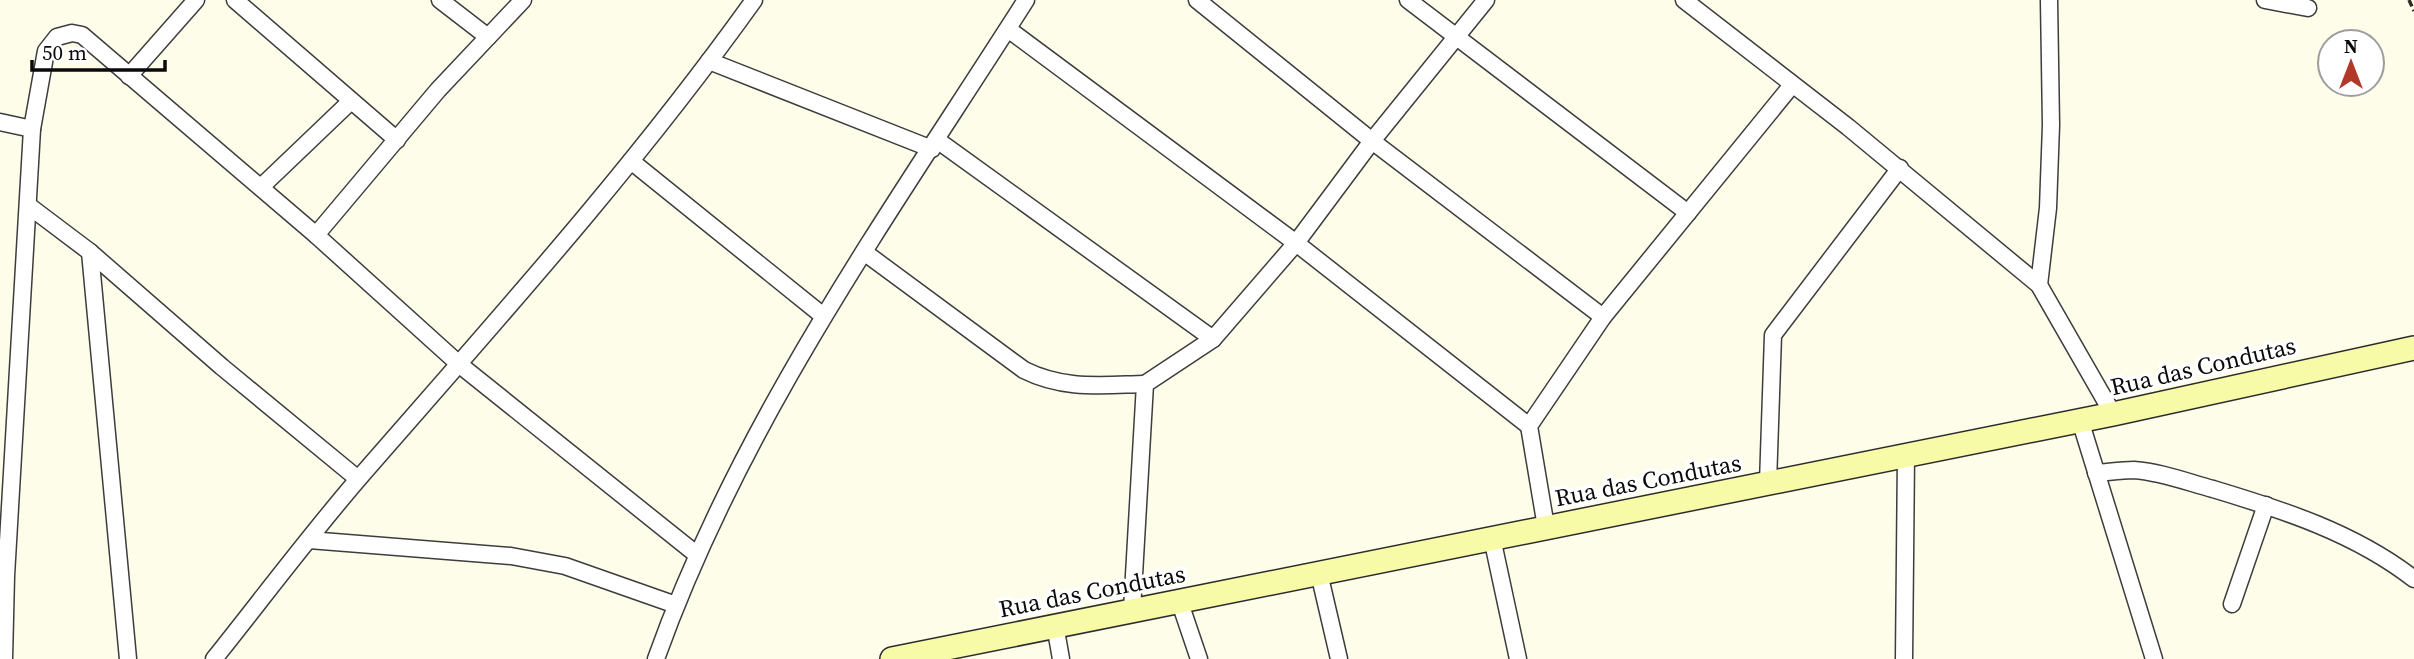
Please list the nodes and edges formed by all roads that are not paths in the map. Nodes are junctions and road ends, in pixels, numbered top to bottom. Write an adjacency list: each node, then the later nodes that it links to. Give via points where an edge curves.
1 (196, 0): 18 (street)
2 (235, 0): 20 (street)
3 (440, 0): 15 (street)
4 (523, 0): 15 (street)
5 (754, 0): 17 (street)
6 (1027, 0): 14 (street)
7 (1197, 0): 24 (street)
8 (1408, 0): 16 (street)
9 (1486, 0): 16 (street)
10 (2049, 0): 35 (street, via 2051,125)
11 (2264, 0): 13 (street)
12 (1687, 1): 19 (street)
13 (2308, 8)
14 (1008, 29): 25 (street); 32 (street)
15 (488, 37): 23 (street)
16 (1457, 38): 24 (street); 30 (street)
17 (709, 61): 25 (street); 26 (street)
18 (129, 76): 22 (street, via 82,35 57,37 46,51); 28 (street)
19 (1792, 85): 27 (street); 30 (street)
20 (351, 101): 23 (street); 28 (street)
21 (0, 122): 22 (street)
22 (32, 129): 29 (street)
23 (397, 140): 31 (street)
24 (1372, 141): 32 (street); 37 (street)
25 (935, 144): 34 (street); 38 (street)
26 (631, 160): 36 (street); 40 (street)
27 (1900, 168): 35 (street); 48 (street, via 1773,335)
28 (261, 187): 31 (street)
29 (29, 206): 33 (street); 55 (street)
30 (1688, 213): 37 (street)
31 (316, 235): 40 (street)
32 (1296, 243): 38 (street); 44 (street)
33 (90, 252): 47 (street); 63 (street)
34 (864, 252): 36 (street); 41 (street, via 1044,380 1062,385)
35 (2039, 285): 42 (street)
36 (822, 315): 53 (street)
37 (1603, 317): 44 (street)
38 (1213, 339): 41 (street)
39 (2414, 348): 42 (street, Rua das Condutas)
40 (460, 365): 47 (street); 53 (street)
41 (1145, 384): 60 (street)
42 (2113, 414): 43 (street, Rua das Condutas)
43 (2080, 420): 45 (street, Rua das Condutas); 46 (street)
44 (1528, 426): 50 (street)
45 (1906, 455): 48 (street, Rua das Condutas); 71 (street)
46 (2096, 473): 49 (street, via 2158,473); 72 (street)
47 (358, 479): 52 (street)
48 (1768, 483): 50 (street, Rua das Condutas)
49 (2266, 505): 56 (street, via 2359,542); 58 (street)
50 (1546, 527): 51 (street, Rua das Condutas)
51 (1492, 538): 54 (street, Rua das Condutas); 70 (street)
52 (309, 540): 59 (street, via 472,552 565,566); 64 (street)
53 (696, 554): 59 (street)
54 (1319, 573): 57 (street, Rua das Condutas); 69 (street)
55 (3, 576): 62 (street)
56 (2414, 579)
57 (1179, 600): 60 (street, Rua das Condutas); 68 (street)
58 (2232, 604)
59 (676, 605): 65 (street)
60 (1132, 610): 61 (street, Rua das Condutas)
61 (1055, 625): 66 (street, Rua das Condutas); 67 (street)
62 (4, 659)
63 (128, 659)
64 (214, 659)
65 (656, 659)
66 (892, 659)
67 (1061, 659)
68 (1199, 659)
69 (1339, 659)
70 (1518, 659)
71 (1904, 659)
72 (2154, 659)

